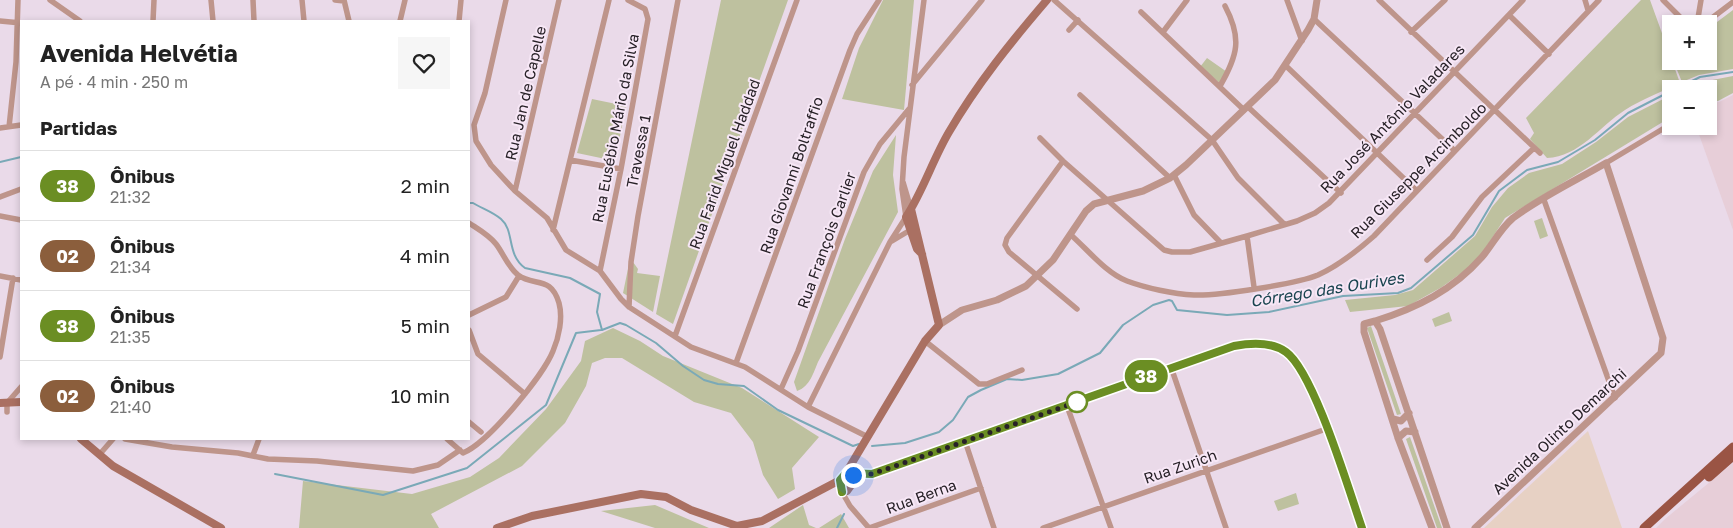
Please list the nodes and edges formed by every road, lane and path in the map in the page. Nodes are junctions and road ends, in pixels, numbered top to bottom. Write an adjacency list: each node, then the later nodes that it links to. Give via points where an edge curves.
1 (18, 0): 51 (street)
2 (50, 0): 41 (street)
3 (154, 0): 42 (street)
4 (211, 0): 43 (street)
5 (253, 0): 44 (street)
6 (302, 0): 45 (street)
7 (335, 0): 8 (street)
8 (344, 0): 46 (street)
9 (405, 0): 47 (street)
10 (461, 0): 48 (street)
11 (506, 0): 67 (street, via 485,93)
12 (559, 0): 84 (street, Rua Jan de Capelle)
13 (609, 0): 77 (street)
14 (628, 0): 80 (street, Rua Eusébio Mário da Silva, via 645,9 648,19)
15 (678, 0): 110 (street, Travessa 1, via 638,216 631,262)
16 (797, 0): 116 (street, Rua Farid Miguel Haddad)
17 (879, 0): 119 (street, Rua Giovanni Boltraffio, via 850,50)
18 (924, 0): 59 (street)
19 (982, 0): 59 (street)
20 (1047, 0): 90 (main road, via 1000,54 966,103)
21 (1054, 0): 49 (street)
22 (1187, 0): 53 (street)
23 (1286, 0): 55 (street)
24 (1317, 0): 40 (street)
25 (1379, 0): 54 (street)
26 (1445, 0): 54 (street)
27 (1524, 0): 36 (street, Rua José Antônio Valadares)
28 (1584, 0): 34 (street)
29 (1599, 0): 34 (street, Rua Giuseppe Arcimboldo)
30 (1663, 0): 37 (street)
31 (1701, 0): 38 (street)
32 (1733, 2): 39 (street)
33 (1225, 6): 60 (street, via 1235,25 1237,41 1232,62)
34 (1588, 10): 56 (street, Rua Giuseppe Arcimboldo)
35 (1141, 12): 53 (street)
36 (1509, 15): 56 (street); 58 (street, Rua José Antônio Valadares)
37 (1678, 15)
38 (1698, 15)
39 (1716, 15)
40 (1314, 19): 55 (street); 65 (street)
41 (79, 20)
42 (154, 20)
43 (212, 20)
44 (254, 20)
45 (304, 20)
46 (349, 20)
47 (400, 20)
48 (459, 20)
49 (1078, 20): 52 (street); 72 (street)
50 (0, 21): 51 (street)
51 (20, 23): 68 (street)
52 (1069, 30)
53 (1163, 32): 60 (street)
54 (1411, 32): 58 (street)
55 (1302, 41): 57 (street)
56 (1549, 54): 64 (street, Rua Giuseppe Arcimboldo)
57 (1285, 65): 63 (street); 75 (street)
58 (1453, 73): 64 (street); 65 (street, Rua José Antônio Valadares)
59 (912, 85): 62 (street)
60 (1220, 86): 63 (street)
61 (1080, 96): 81 (street)
62 (910, 109): 82 (street); 123 (street, Rua François Carlier, via 880,144 864,172)
63 (1246, 109): 72 (street); 86 (street)
64 (1496, 110): 73 (street); 74 (street, Rua Giuseppe Arcimboldo)
65 (1414, 113): 74 (street); 75 (street, Rua José Antônio Valadares)
66 (20, 125): 68 (street)
67 (471, 126): 84 (street, via 482,152)
68 (9, 127): 69 (street)
69 (0, 128)
70 (1662, 129): 79 (street)
71 (1040, 138): 78 (street, Rua José Antônio Valadares)
72 (1212, 140): 81 (street); 95 (street, via 1238,178)
73 (1534, 148): 76 (street); 102 (street, via 1476,204 1452,237)
74 (1455, 151): 85 (street, Rua Giuseppe Arcimboldo)
75 (1378, 152): 85 (street); 86 (street, Rua José Antônio Valadares)
76 (1540, 153)
77 (570, 160): 80 (street); 97 (street)
78 (1063, 161): 88 (street, Rua José Antônio Valadares); 106 (street, via 1005,245)
79 (1606, 163): 89 (street); 125 (street, Avenida Olinto Demarchi, via 1663,338 1661,353)
80 (621, 169): 103 (street, Rua Eusébio Mário da Silva)
81 (1172, 176): 88 (street, via 1143,192); 101 (street, via 1194,215)
82 (902, 180): 90 (street); 92 (street)
83 (20, 189): 87 (street)
84 (515, 191): 97 (street, via 543,214)
85 (1418, 191): 109 (street, Rua Giuseppe Arcimboldo, via 1369,241 1329,268 1309,277)
86 (1341, 193): 95 (street, Rua José Antônio Valadares, via 1315,213)
87 (0, 196)
88 (1106, 200): 98 (street, via 1094,204 1086,212); 101 (street, Rua José Antônio Valadares, via 1164,250 1181,253)
89 (1544, 200): 113 (street, via 1513,218 1460,279 1414,308); 125 (street)
90 (912, 209): 92 (main road); 96 (main road)
91 (0, 216): 93 (street)
92 (906, 217): 96 (main road); 100 (street)
93 (20, 220)
94 (470, 224): 105 (street, via 495,242)
95 (1284, 224): 99 (street, Rua José Antônio Valadares)
96 (913, 228): 100 (street); 114 (main road)
97 (554, 230): 103 (street, via 566,250)
98 (1071, 235): 106 (street); 109 (street, Rua Giuseppe Arcimboldo, via 1126,281 1193,295)
99 (1247, 236): 101 (street, Rua José Antônio Valadares); 109 (street)
100 (890, 242): 129 (street)
101 (1222, 243)
102 (1427, 260)
103 (600, 271): 110 (street)
104 (0, 276): 107 (street)
105 (519, 276): 112 (street, via 506,297); 124 (street, via 548,285 556,296 560,311 553,351)
106 (1038, 276): 111 (street); 114 (street, via 1014,292 962,310)
107 (13, 278): 108 (street); 118 (street)
108 (20, 280)
109 (1254, 287)
110 (630, 307): 116 (street)
111 (1077, 309)
112 (470, 314)
113 (1375, 321): 131 (street); 132 (street, via 1364,324 1364,332)
114 (939, 325): 117 (main road)
115 (470, 333): 124 (street, via 478,354)
116 (675, 336): 119 (street, via 703,353)
117 (925, 341): 121 (street, via 983,385); 137 (main road)
118 (0, 357)
119 (736, 363): 123 (street)
120 (1171, 367): 128 (street); 134 (street, via 1247,343 1280,349 1293,358 1306,376); 150 (street)
121 (1022, 370)
122 (20, 389): 127 (street)
123 (781, 389): 129 (street)
124 (525, 394): 146 (street, via 473,447 463,453)
125 (1615, 398): 164 (street, Avenida Olinto Demarchi)
126 (20, 402): 127 (main road)
127 (3, 403): 130 (street)
128 (1067, 406): 144 (street); 153 (street)
129 (808, 407): 137 (street)
130 (7, 412)
131 (1408, 413): 132 (street, via 1401,421); 136 (street)
132 (1393, 419): 138 (street)
133 (470, 423): 135 (street)
134 (1326, 429): 150 (street, Rua Zurich); 161 (street)
135 (482, 432)
136 (1415, 432): 138 (street, via 1406,431); 163 (street)
137 (868, 437): 151 (main road)
138 (1398, 438): 162 (street)
139 (82, 440): 147 (main road)
140 (112, 440): 147 (street)
141 (130, 440): 148 (street)
142 (259, 440): 148 (street)
143 (448, 440): 146 (street)
144 (965, 441): 151 (street); 152 (street)
145 (1733, 447): 165 (main road)
146 (460, 450): 148 (street, via 438,465 413,471)
147 (99, 455): 154 (main road)
148 (253, 455)
149 (1733, 456): 166 (main road)
150 (1207, 470): 153 (street, Rua Zurich); 160 (street)
151 (847, 482): 155 (main road, via 823,487 750,525 728,524 666,497 641,494 532,516); 156 (street, via 850,506)
152 (981, 488): 156 (street, Rua Berna); 157 (street)
153 (1104, 506): 158 (street, Rua Zurich); 159 (street)
154 (221, 528)
155 (497, 528)
156 (869, 528)
157 (994, 528)
158 (1042, 528)
159 (1111, 528)
160 (1226, 528)
161 (1362, 528)
162 (1432, 528)
163 (1447, 528)
164 (1475, 528)
165 (1644, 528)
166 (1653, 528)

